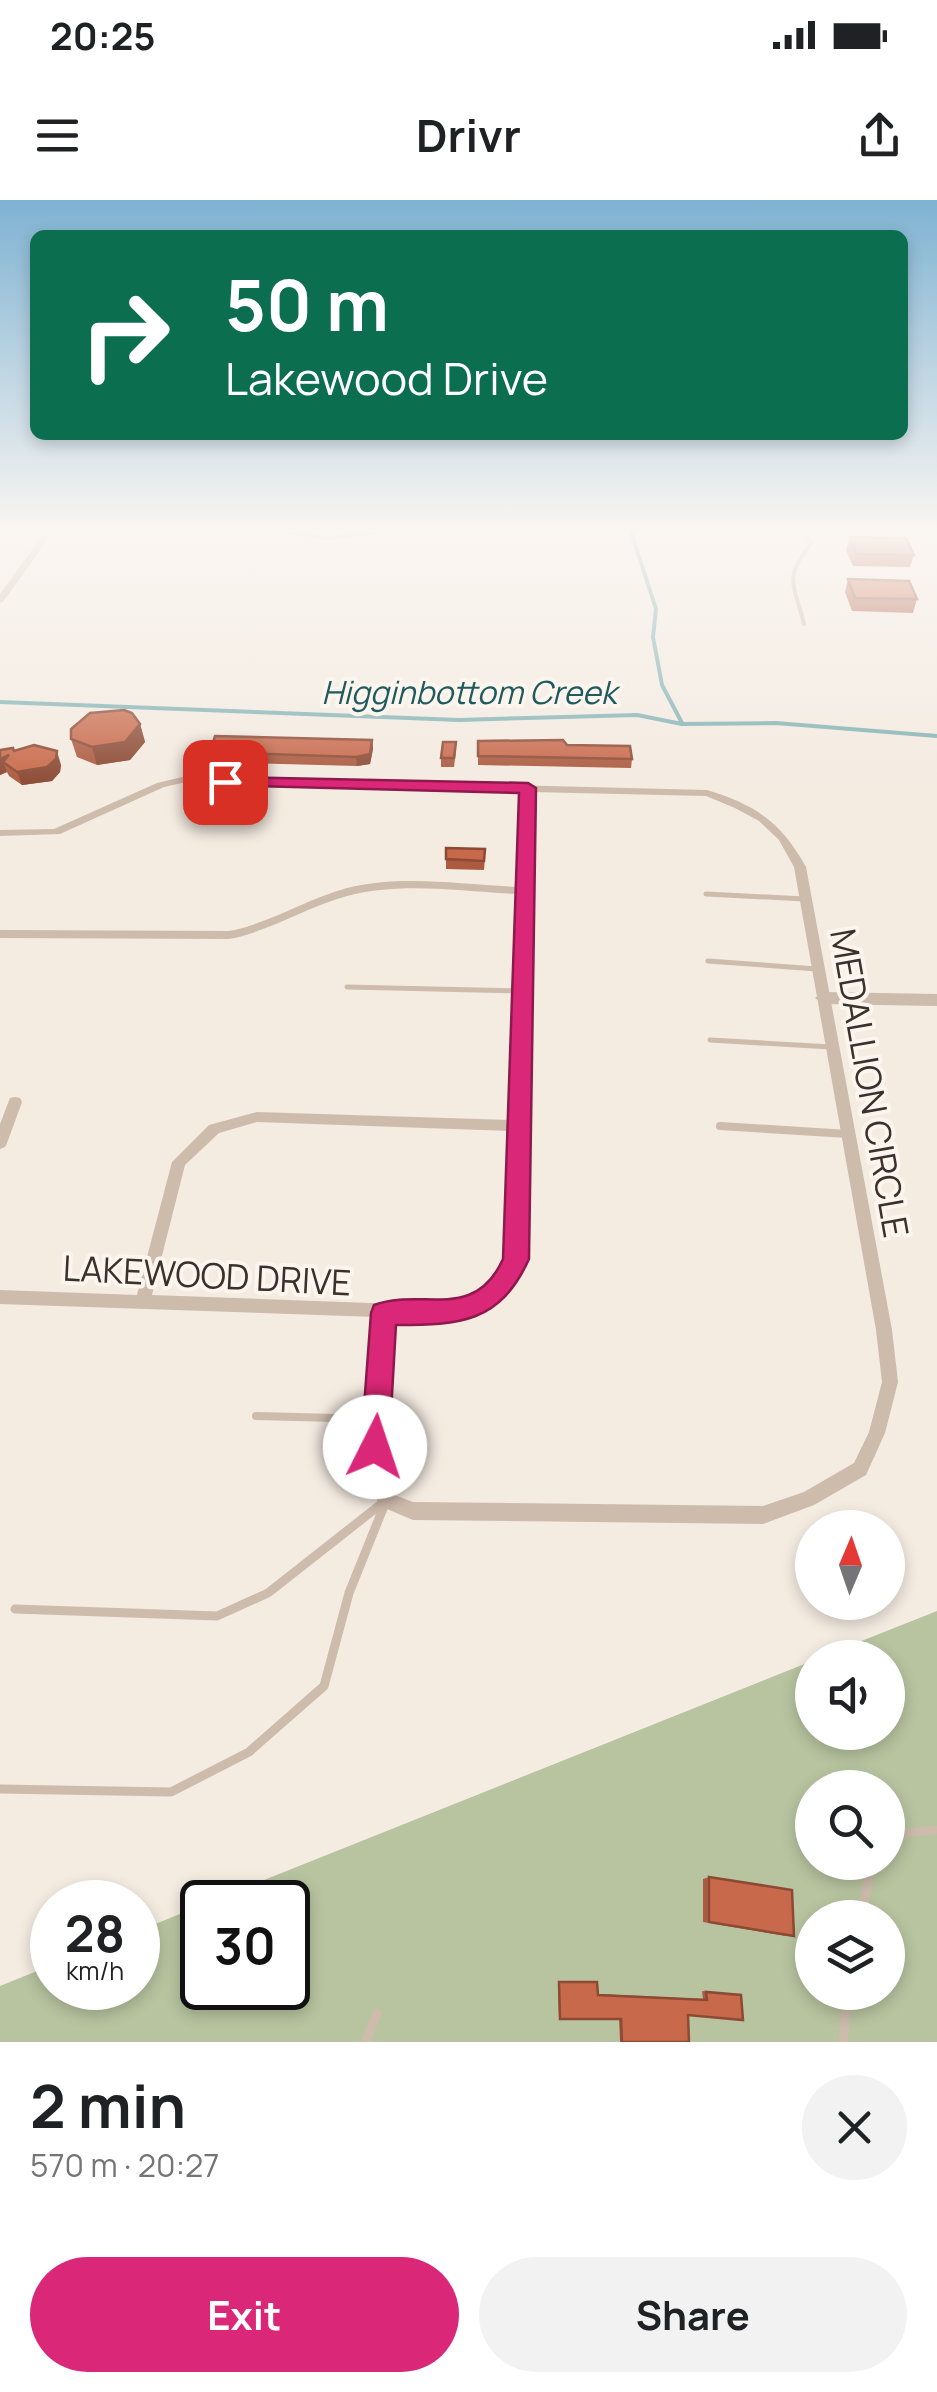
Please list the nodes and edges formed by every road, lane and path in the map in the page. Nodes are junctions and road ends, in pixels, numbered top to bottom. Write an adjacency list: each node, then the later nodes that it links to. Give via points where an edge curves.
1 (802, 618): 2 (lane)
2 (804, 624)
3 (528, 788): 4 (street, MEDALLION CIRCLE, via 182,780 56,832); 5 (street, LAKEWOOD DRIVE); 7 (street, MEDALLION CIRCLE, via 707,793 746,807 785,835)
4 (0, 833)
5 (528, 891): 8 (street, via 364,889 229,935); 12 (street, LAKEWOOD DRIVE)
6 (706, 894): 7 (lane)
7 (806, 899): 10 (street, MEDALLION CIRCLE)
8 (0, 934)
9 (708, 961): 10 (lane)
10 (818, 969): 13 (street, MEDALLION CIRCLE)
11 (347, 988): 12 (lane)
12 (524, 991): 18 (street, LAKEWOOD DRIVE)
13 (823, 998): 14 (street); 16 (street, MEDALLION CIRCLE)
14 (937, 1000)
15 (710, 1040): 16 (lane)
16 (832, 1047): 20 (street, MEDALLION CIRCLE)
17 (15, 1102): 21 (street)
18 (520, 1126): 23 (street, via 258,1117 214,1129 179,1162); 24 (street, LAKEWOOD DRIVE, via 516,1259 506,1280 483,1302 450,1313)
19 (720, 1126): 20 (lane)
20 (848, 1134): 27 (street, MEDALLION CIRCLE, via 890,1382 878,1433 860,1469 808,1500 763,1515 413,1512)
21 (0, 1143)
22 (0, 1297): 23 (street, LAKEWOOD DRIVE)
23 (142, 1301): 24 (street, LAKEWOOD DRIVE)
24 (384, 1313): 26 (street)
25 (256, 1416): 26 (lane)
26 (377, 1419): 27 (street, via 374,1476)
27 (386, 1500): 28 (lane, via 268,1593 217,1616); 29 (lane, via 349,1593 324,1686 249,1752 171,1792)
28 (15, 1610)
29 (0, 1789)
30 (937, 1830): 31 (lane)
31 (905, 1833)
32 (846, 2010): 35 (lane)
33 (377, 2013): 34 (lane)
34 (366, 2042)
35 (842, 2042)

